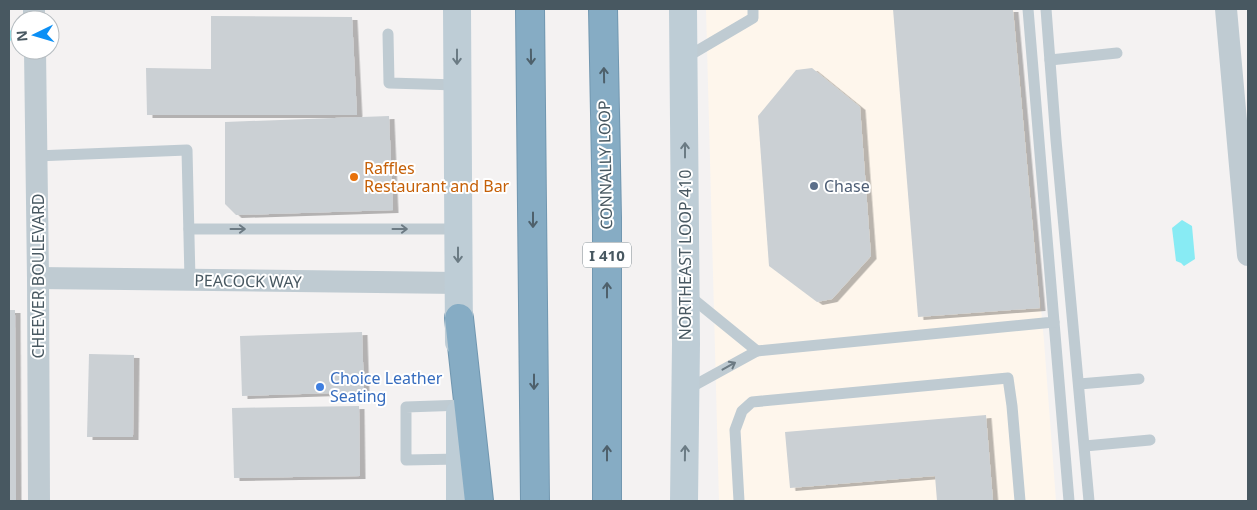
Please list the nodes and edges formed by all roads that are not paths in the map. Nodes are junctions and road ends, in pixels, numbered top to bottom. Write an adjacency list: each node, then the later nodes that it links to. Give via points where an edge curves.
1 (457, 9): 14 (main road, one-way to 14)
2 (530, 9): 36 (highway, one-way to 36)
3 (603, 9): 37 (highway, CONNALLY LOOP / I 410, one-way to 3)
4 (684, 9): 11 (main road, NORTHEAST LOOP 410)
5 (753, 9): 11 (lane, via 753,18)
6 (1028, 9): 24 (lane)
7 (1046, 9): 13 (lane)
8 (1226, 9): 18 (street)
9 (388, 34): 14 (lane, via 389,83)
10 (1117, 53): 13 (lane)
11 (684, 59): 22 (main road, NORTHEAST LOOP 410, one-way to 11)
12 (35, 60): 15 (street, CHEEVER BOULEVARD)
13 (1050, 60): 27 (lane)
14 (457, 85): 17 (main road)
15 (36, 156): 16 (lane, via 188,150); 19 (street, CHEEVER BOULEVARD)
16 (189, 228): 17 (lane, one-way to 17); 20 (lane)
17 (458, 228): 21 (main road, one-way to 21)
18 (1248, 256)
19 (38, 278): 20 (street, PEACOCK WAY); 33 (street, CHEEVER BOULEVARD)
20 (190, 280): 21 (street, PEACOCK WAY)
21 (458, 283): 23 (main road)
22 (686, 293): 25 (lane); 28 (main road, NORTHEAST LOOP 410)
23 (459, 318): 29 (highway)
24 (1054, 322): 25 (lane); 41 (lane)
25 (757, 351): 28 (lane, one-way to 25)
26 (1139, 379): 27 (lane)
27 (1079, 384): 31 (lane)
28 (686, 390): 38 (main road, NORTHEAST LOOP 410, one-way to 28)
29 (464, 405): 32 (main road); 32 (lane, via 406,407 406,460); 35 (highway)
30 (1150, 440): 31 (lane)
31 (1085, 446): 42 (lane)
32 (460, 459): 34 (main road)
33 (39, 501)
34 (460, 501)
35 (479, 501)
36 (535, 501)
37 (607, 501)
38 (684, 501)
39 (739, 501): 40 (lane, via 735,430 742,411 752,402 1008,378)
40 (1020, 501)
41 (1069, 501)
42 (1089, 501)

